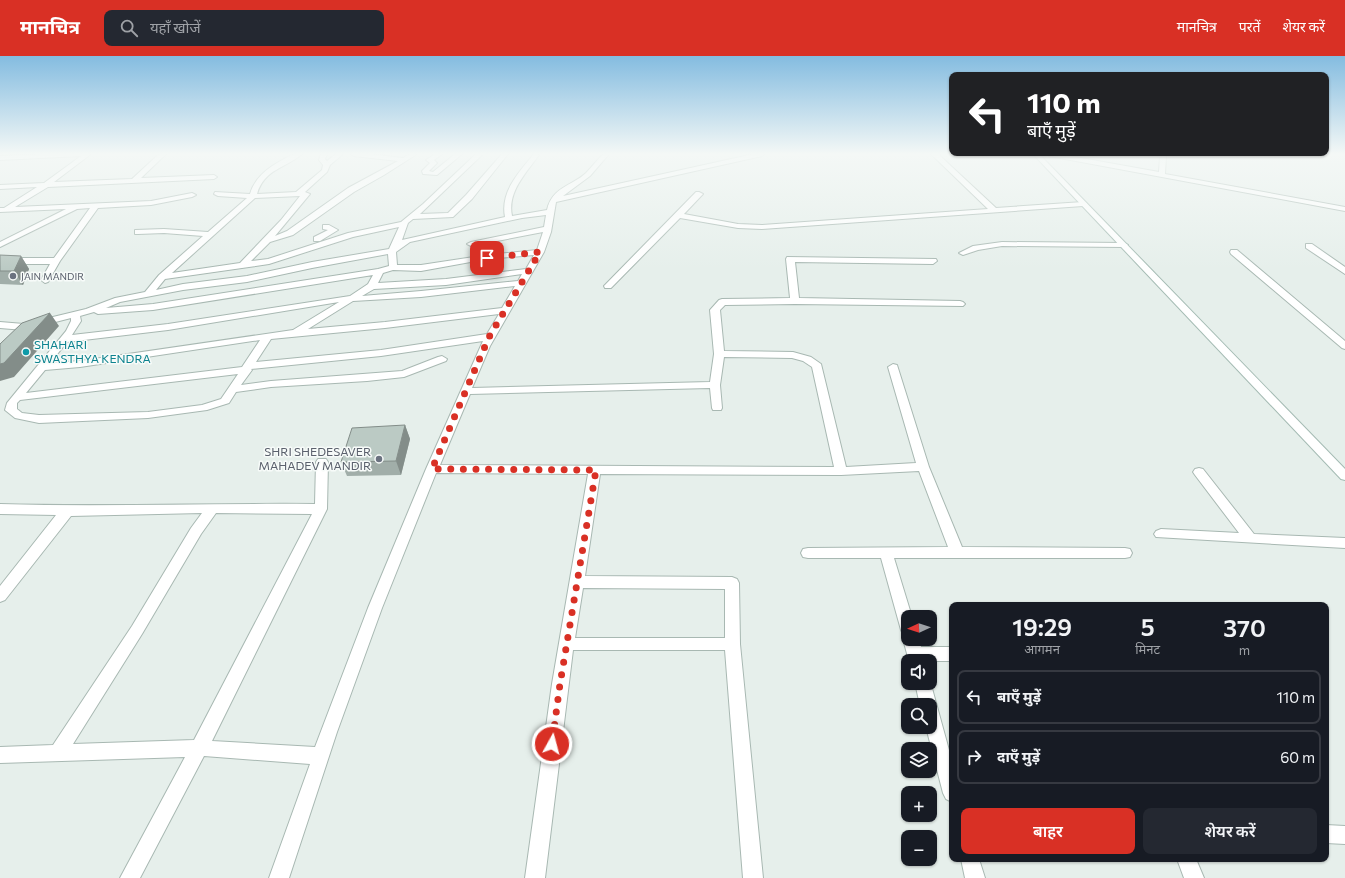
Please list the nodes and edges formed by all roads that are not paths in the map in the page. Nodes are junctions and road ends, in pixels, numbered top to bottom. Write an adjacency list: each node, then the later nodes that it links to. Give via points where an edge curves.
1 (32, 192): 22 (street)
2 (253, 192): 16 (street)
3 (348, 192): 33 (street, via 290,233)
4 (440, 192): 26 (street)
5 (473, 192): 26 (street, via 450,215)
6 (511, 192): 27 (street, via 507,206)
7 (563, 192): 17 (street)
8 (586, 192): 17 (street)
9 (975, 192): 23 (street)
10 (1072, 192): 18 (street)
11 (1256, 192): 21 (street)
12 (218, 194): 16 (street)
13 (298, 194): 16 (street); 33 (street, via 306,194)
14 (699, 194): 25 (street)
15 (192, 195): 19 (street, via 151,203)
16 (253, 196): 32 (street)
17 (553, 200): 24 (street)
18 (1083, 204): 23 (street); 36 (street)
19 (96, 205): 20 (street); 44 (street)
20 (76, 206): 22 (street); 35 (street)
21 (1345, 209)
22 (4, 210)
23 (994, 210): 25 (street, via 762,227 738,226)
24 (550, 212): 27 (street); 30 (street)
25 (678, 215): 55 (street)
26 (412, 216): 28 (street)
27 (509, 218): 39 (street, via 407,240)
28 (404, 224): 38 (street, via 365,231); 39 (street)
29 (326, 227): 38 (street, via 334,230 306,244)
30 (547, 229): 34 (street); 40 (street)
31 (138, 232): 32 (street)
32 (209, 234): 51 (street)
33 (266, 240): 46 (street)
34 (471, 244)
35 (0, 245)
36 (1124, 245): 42 (street, via 1002,244 976,248); 87 (street)
37 (1309, 246): 50 (street)
38 (311, 248): 46 (street, via 269,261)
39 (392, 250): 47 (street); 56 (street, via 247,279)
40 (540, 252): 47 (street, via 421,268); 49 (street)
41 (1234, 252): 70 (street)
42 (963, 254)
43 (0, 261): 44 (street)
44 (56, 261): 52 (street)
45 (933, 261): 58 (street, via 790,260)
46 (243, 265): 51 (street)
47 (393, 268): 48 (street)
48 (379, 271): 54 (street); 61 (street, via 152,307)
49 (528, 272): 53 (street); 54 (street, via 446,282)
50 (1345, 272)
51 (162, 277): 56 (street)
52 (45, 280)
53 (521, 283): 57 (street, via 421,294); 60 (street)
54 (372, 286): 57 (street)
55 (608, 286)
56 (148, 294): 61 (street, via 118,300)
57 (353, 298): 65 (street); 68 (street, via 168,327)
58 (795, 300): 59 (street); 71 (street, via 730,301 718,304 715,310)
59 (960, 304)
60 (505, 310): 65 (street); 69 (street)
61 (89, 311): 62 (street)
62 (75, 314): 64 (street); 68 (street, via 76,321)
63 (0, 325): 64 (street)
64 (24, 327): 67 (street)
65 (295, 334): 66 (street)
66 (268, 336): 73 (street, via 80,364); 75 (street)
67 (12, 337)
68 (65, 339): 73 (street)
69 (487, 341): 75 (street, via 299,360); 76 (street)
70 (1345, 346)
71 (719, 354): 77 (street); 85 (street, via 793,355 807,359 817,366)
72 (442, 359): 78 (street, via 404,374)
73 (41, 367): 79 (street)
74 (893, 367): 82 (street)
75 (248, 368): 78 (street); 79 (street)
76 (469, 385): 77 (street); 83 (street)
77 (715, 385): 80 (street)
78 (234, 389): 79 (street, via 225,401 203,408 148,415 39,419 19,416 11,410 12,403)
79 (17, 397)
80 (717, 408)
81 (322, 462): 90 (street)
82 (923, 467): 85 (street); 95 (street)
83 (432, 469): 84 (street); 110 (street, via 375,608)
84 (596, 470): 85 (street); 99 (street)
85 (841, 471)
86 (1199, 472): 93 (street)
87 (1345, 476)
88 (0, 508): 91 (street)
89 (213, 508): 90 (street); 91 (street); 108 (street, via 196,531 137,630)
90 (321, 508): 107 (street)
91 (67, 511): 100 (street)
92 (1161, 534): 93 (street)
93 (1250, 538): 94 (street)
94 (1345, 543)
95 (957, 552): 97 (street); 98 (street)
96 (808, 553): 98 (street)
97 (1125, 553)
98 (886, 554): 101 (street)
99 (577, 582): 102 (street); 103 (street, via 732,583)
100 (0, 596)
101 (902, 610)
102 (566, 644): 103 (street); 118 (street)
103 (732, 644): 119 (street)
104 (949, 654): 105 (street)
105 (937, 656)
106 (936, 734): 111 (street)
107 (199, 748): 108 (street); 110 (street); 116 (street)
108 (57, 754): 109 (street)
109 (0, 755)
110 (321, 756): 117 (street)
111 (949, 781)
112 (1329, 834): 113 (street)
113 (1345, 835)
114 (971, 862): 120 (street)
115 (1187, 862): 121 (street)
116 (130, 878)
117 (279, 878)
118 (535, 878)
119 (753, 878)
120 (974, 878)
121 (1194, 878)

